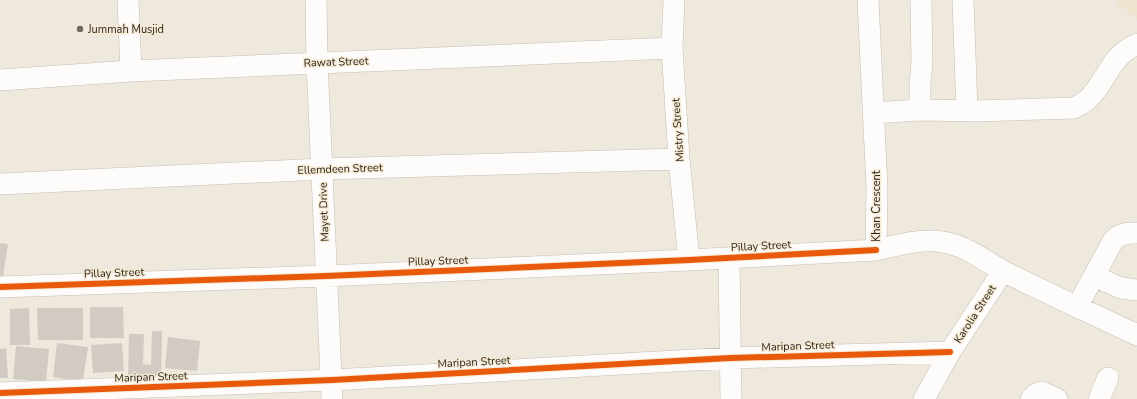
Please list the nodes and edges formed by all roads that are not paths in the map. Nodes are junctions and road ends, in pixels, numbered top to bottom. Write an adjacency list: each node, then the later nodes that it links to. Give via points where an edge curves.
1 (128, 0): 10 (street)
2 (316, 0): 9 (street, Mayet Drive)
3 (674, 0): 8 (street, Mistry Street)
4 (868, 0): 14 (street, Khan Crescent)
5 (921, 0): 12 (street)
6 (963, 0): 13 (street)
7 (1137, 44): 13 (street, via 1126,49 1115,60 1088,99 1074,108)
8 (672, 48): 9 (street, Rawat Street); 15 (street, Mistry Street)
9 (317, 62): 10 (street, Rawat Street); 16 (street, Mayet Drive)
10 (131, 71): 11 (street, Rawat Street)
11 (0, 80)
12 (920, 110): 13 (street); 14 (street)
13 (967, 111)
14 (874, 113): 19 (street, Khan Crescent)
15 (679, 159): 16 (street, Ellemdeen Street); 21 (street, Mistry Street)
16 (322, 169): 17 (street, Ellemdeen Street); 23 (street, Mayet Drive)
17 (0, 184)
18 (1137, 233): 24 (street, via 1118,236 1113,241)
19 (876, 250): 20 (street, Pillay Street); 22 (street, Khan Crescent, via 909,243 948,243 972,252)
20 (728, 258): 21 (street, Pillay Street); 30 (street)
21 (689, 260): 23 (street, Pillay Street)
22 (1003, 271): 27 (street, Khan Crescent); 29 (street, Karolia Street)
23 (326, 276): 25 (street, Pillay Street); 32 (street, Mayet Drive)
24 (1094, 276): 26 (street, via 1122,288); 27 (street)
25 (0, 287)
26 (1137, 290)
27 (1078, 307): 28 (street, Khan Crescent)
28 (1137, 335)
29 (950, 352): 30 (street, Maripan Street); 35 (street, Karolia Street)
30 (730, 358): 32 (street, Maripan Street); 34 (street)
31 (1108, 378): 38 (street)
32 (332, 390): 33 (street, Maripan Street)
33 (0, 393)
34 (731, 399)
35 (924, 399)
36 (1031, 399): 37 (street, via 1042,392)
37 (1057, 399)
38 (1098, 399)

